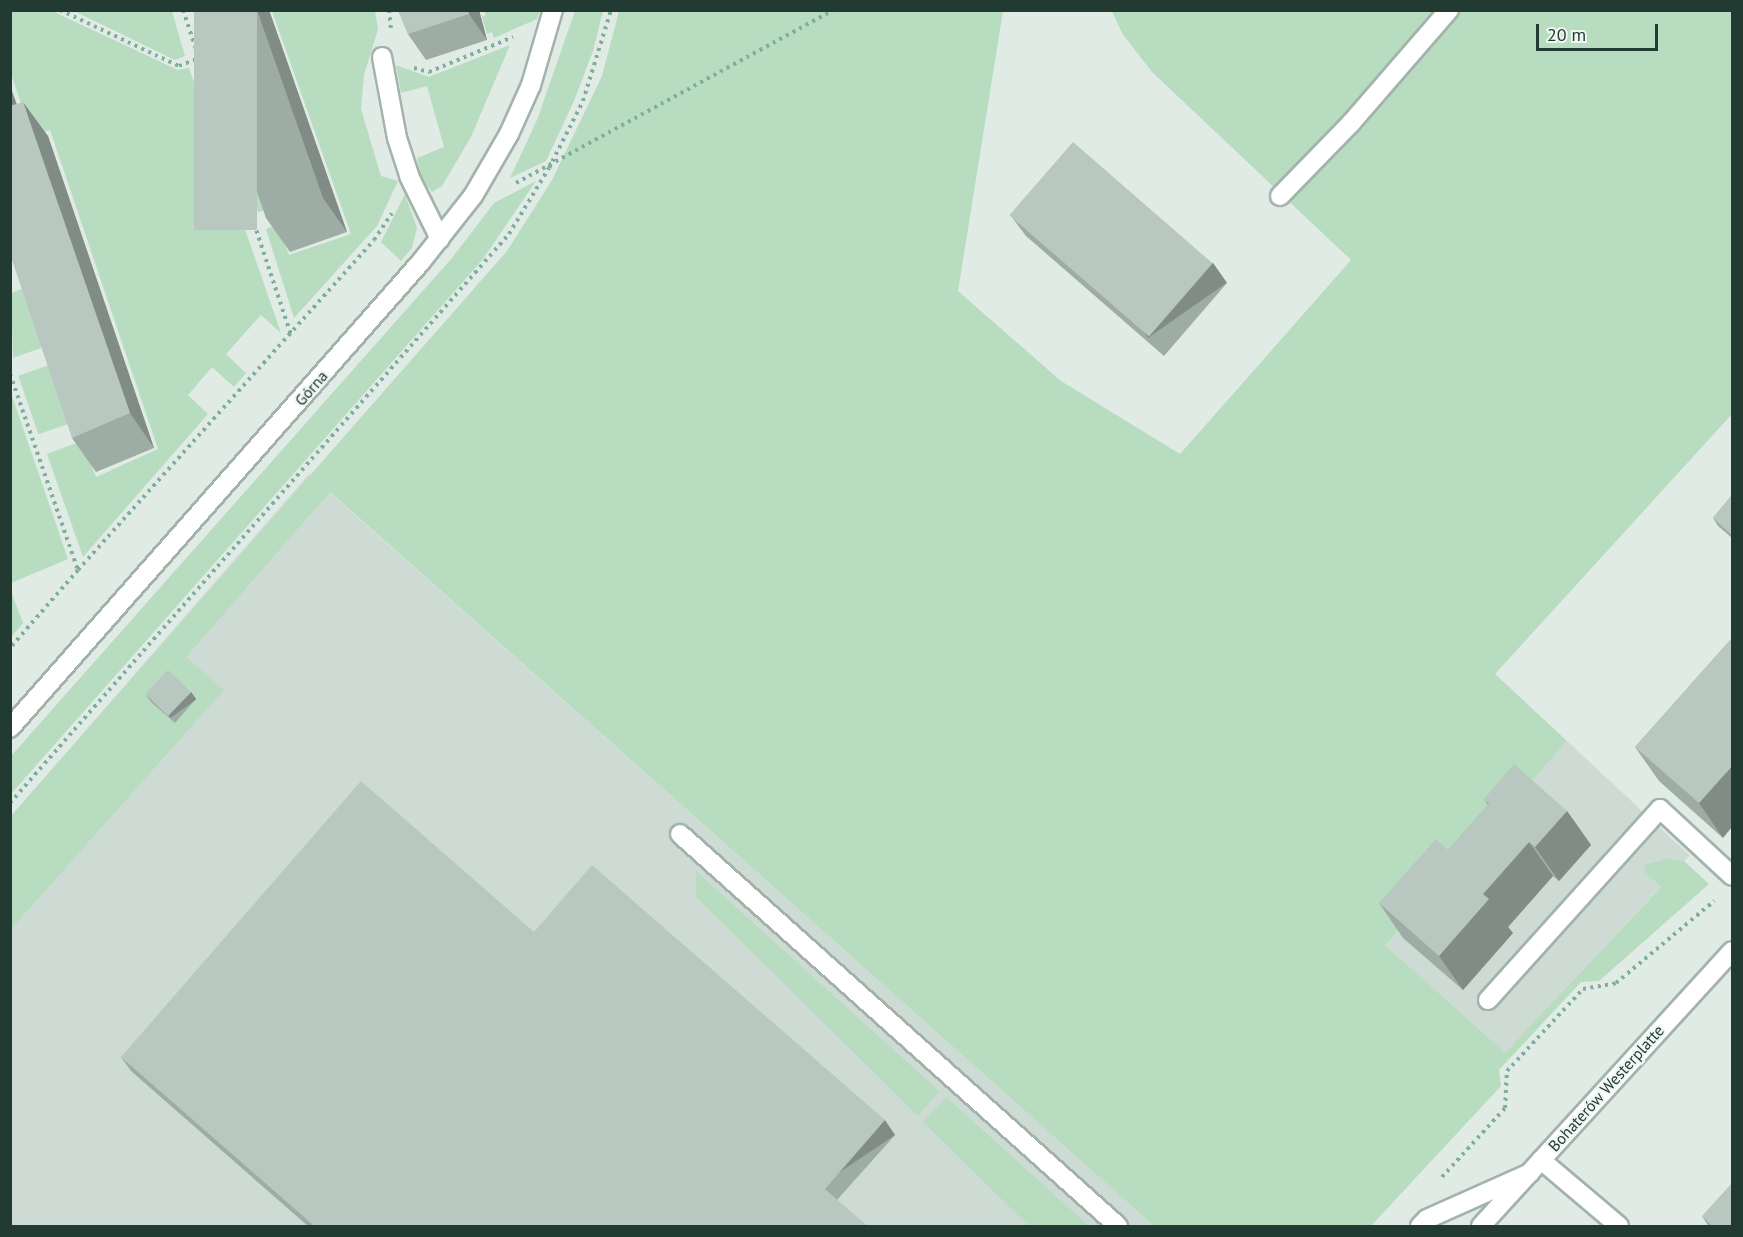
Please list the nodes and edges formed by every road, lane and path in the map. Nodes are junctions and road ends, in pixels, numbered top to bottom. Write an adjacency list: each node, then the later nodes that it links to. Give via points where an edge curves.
1 (60, 10): 9 (path, via 179,66)
2 (183, 10): 9 (path)
3 (389, 10): 8 (path, via 392,28)
4 (611, 10): 10 (path, via 583,101)
5 (833, 10): 10 (path)
6 (1449, 10): 13 (street, via 1351,123)
7 (551, 16): 8 (path, via 429,72); 12 (street, Górna, via 531,85)
8 (382, 57): 11 (street, via 397,138)
9 (199, 58): 15 (path)
10 (549, 168): 12 (path, via 503,189); 20 (path, via 487,262)
11 (409, 176): 14 (street); 15 (path, via 388,221 374,240)
12 (486, 176): 14 (street, Górna)
13 (1280, 196)
14 (440, 239): 19 (street, Górna)
15 (291, 334): 17 (path)
16 (10, 374): 17 (path)
17 (78, 570): 18 (path)
18 (10, 648)
19 (10, 728)
20 (10, 802)
21 (680, 834): 28 (street)
22 (1732, 876): 25 (street, via 1660,809)
23 (1714, 901): 27 (path, via 1616,983 1583,989 1508,1071 1505,1108)
24 (1732, 951): 26 (street, Bohaterów Westerplatte)
25 (1488, 1000)
26 (1535, 1167): 29 (street, via 1426,1219); 30 (street, Bohaterów Westerplatte); 31 (street)
27 (1436, 1184)
28 (1118, 1227)
29 (1420, 1227)
30 (1481, 1227)
31 (1619, 1227)

